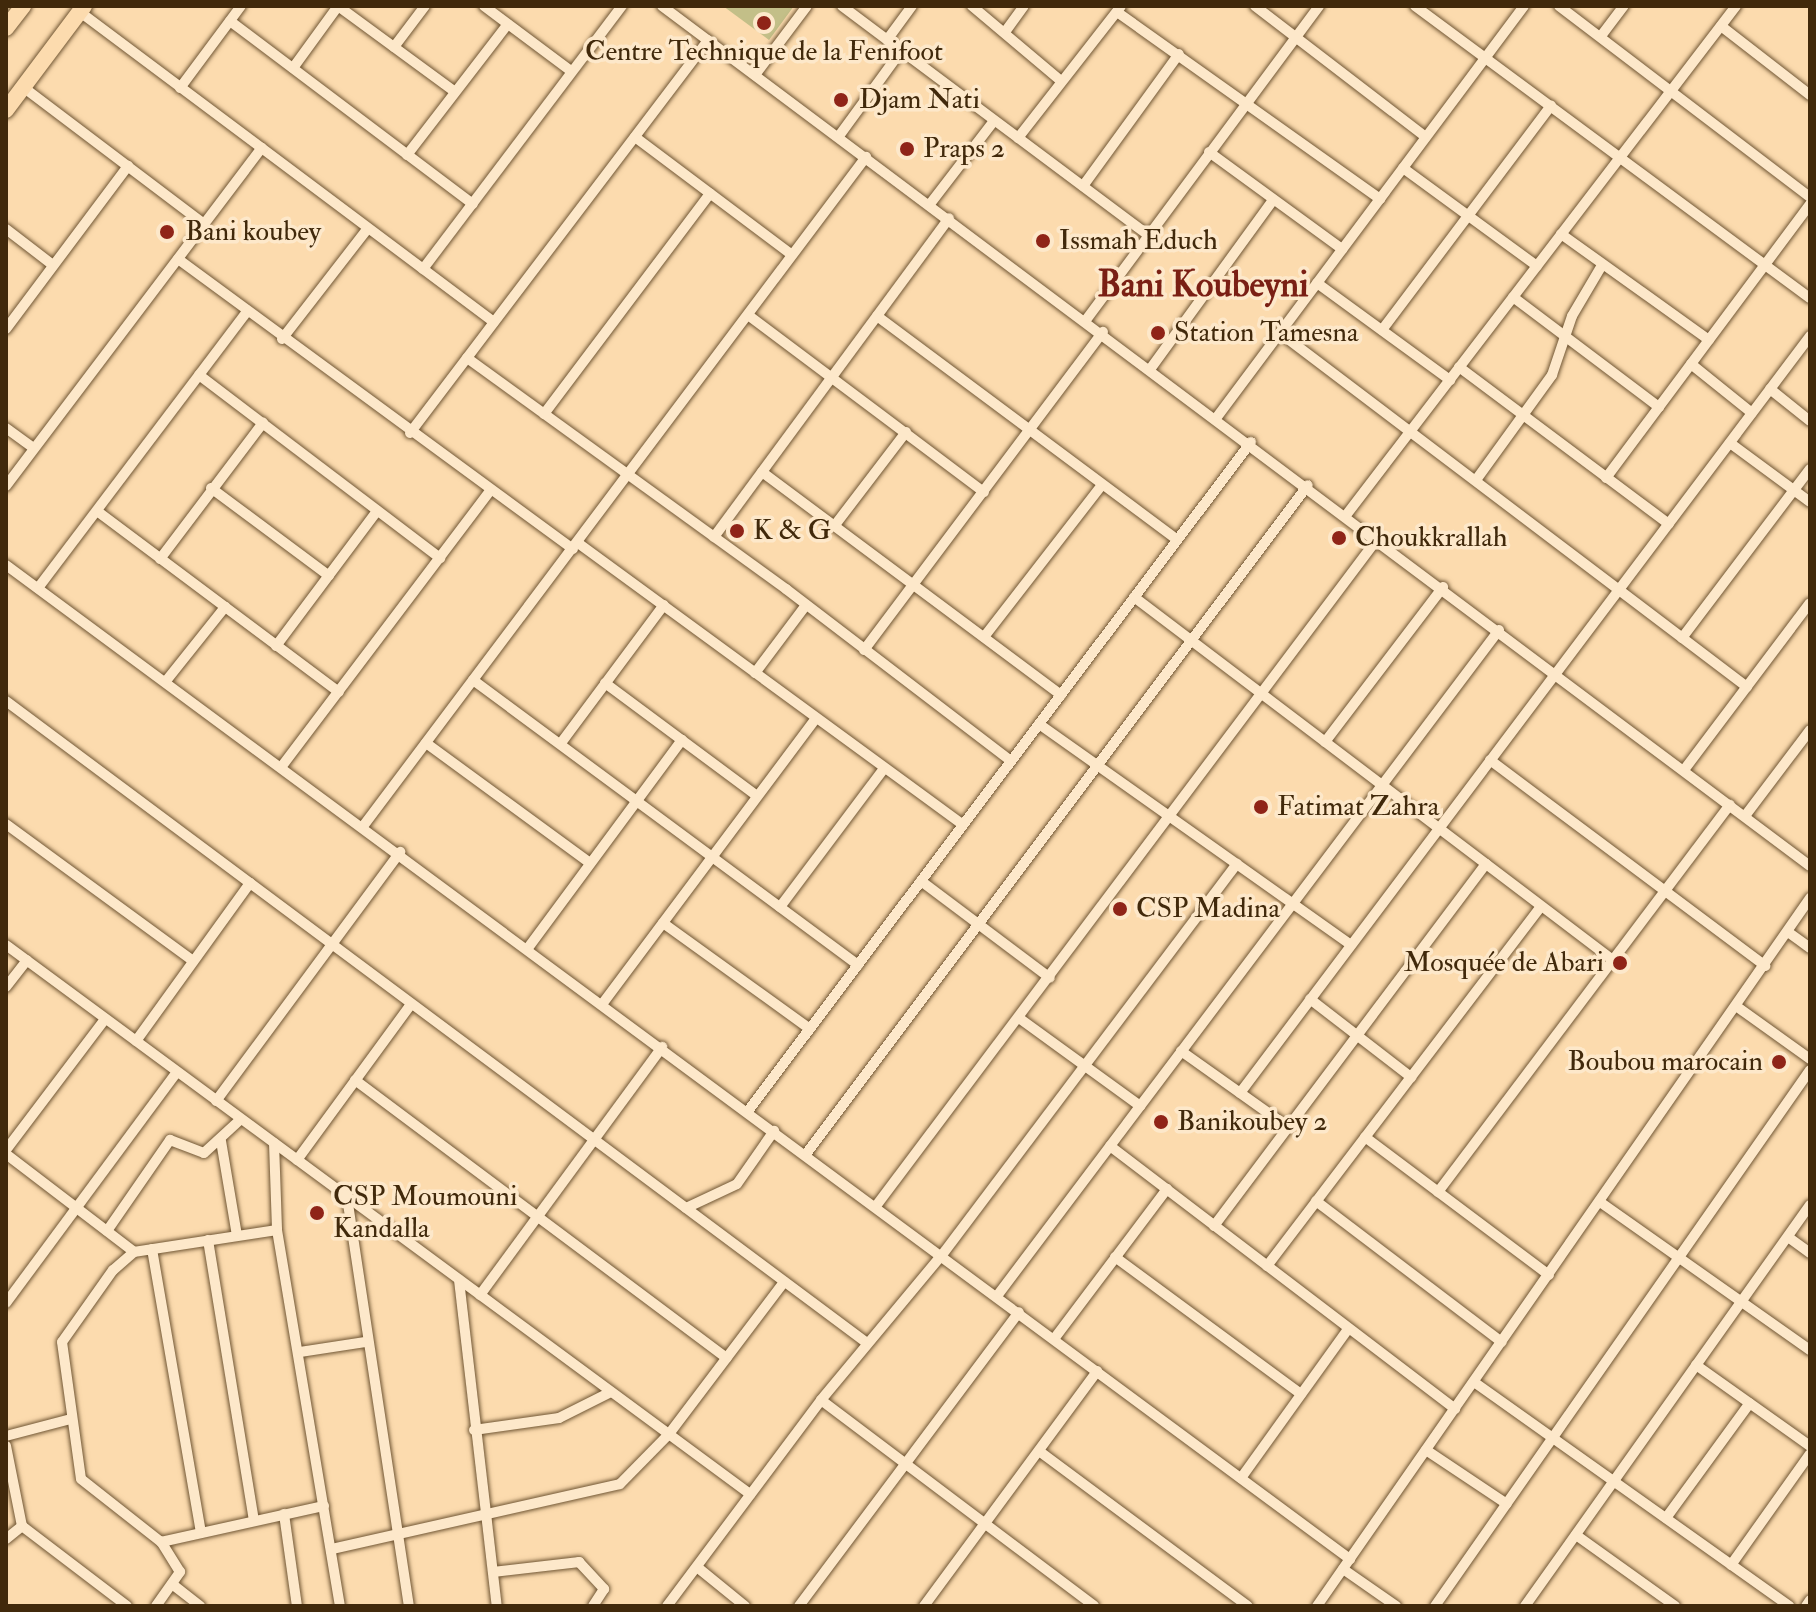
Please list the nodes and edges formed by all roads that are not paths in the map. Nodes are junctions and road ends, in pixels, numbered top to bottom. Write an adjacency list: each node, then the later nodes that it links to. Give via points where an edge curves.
1 (23, 6): 25 (main road)
2 (241, 6): 22 (street)
3 (338, 6): 31 (street); 35 (street)
4 (425, 6): 31 (street)
5 (484, 6): 23 (street)
6 (622, 6): 36 (street)
7 (662, 6): 29 (street)
8 (807, 6): 37 (street)
9 (842, 6): 30 (street)
10 (912, 6): 30 (street)
11 (972, 6): 26 (street)
12 (1024, 6): 26 (street)
13 (1255, 6): 28 (street)
14 (1319, 6): 28 (street)
15 (1415, 6): 34 (street)
16 (1524, 6): 34 (street)
17 (1559, 6): 27 (street)
18 (1624, 6): 27 (street)
19 (1736, 6): 24 (street)
20 (82, 9): 39 (main road); 40 (street)
21 (1119, 9): 33 (street); 38 (street)
22 (230, 21): 35 (street); 40 (street)
23 (508, 24): 36 (street); 42 (street)
24 (1721, 26): 41 (street); 43 (street)
25 (6, 28)
26 (1005, 32): 38 (street)
27 (1601, 36): 41 (street)
28 (1295, 37): 44 (street); 50 (street)
29 (708, 40): 37 (street); 49 (street)
30 (887, 40): 32 (street)
31 (394, 47): 42 (street)
32 (901, 51): 47 (street); 48 (street)
33 (1179, 54): 44 (street); 59 (street)
34 (1485, 58): 45 (street); 50 (street)
35 (293, 68): 54 (street)
36 (571, 71): 64 (street)
37 (755, 75): 48 (street)
38 (1061, 81): 51 (street)
39 (23, 87): 46 (main road); 57 (street)
40 (180, 88): 52 (street)
41 (1672, 90): 56 (street); 61 (street)
42 (455, 92): 54 (street)
43 (1810, 95)
44 (1247, 100): 53 (street); 62 (street)
45 (1551, 106): 56 (street); 67 (street)
46 (6, 110)
47 (994, 121): 51 (street); 65 (street)
48 (839, 136): 55 (street)
49 (635, 137): 60 (street); 89 (street)
50 (1426, 137): 58 (street)
51 (1018, 138): 59 (street)
52 (262, 148): 69 (street); 70 (street)
53 (1209, 152): 63 (street); 73 (street)
54 (407, 155): 64 (street)
55 (866, 157): 65 (street); 75 (street)
56 (1620, 157): 72 (street); 77 (street)
57 (128, 166): 69 (street); 78 (street)
58 (1403, 168): 62 (street); 67 (street)
59 (1083, 186): 73 (street)
60 (710, 194): 75 (street); 108 (street)
61 (1810, 197)
62 (1380, 199): 74 (street)
63 (1273, 200): 74 (street); 101 (street)
64 (473, 204): 81 (street)
65 (930, 204): 68 (street)
66 (1810, 204): 77 (street)
67 (1468, 215): 80 (street); 91 (street)
68 (949, 218): 87 (street); 88 (street)
69 (204, 224): 76 (street)
70 (368, 228): 81 (street); 96 (street)
71 (6, 229): 78 (street)
72 (1561, 234): 79 (street); 80 (street)
73 (1148, 235): 88 (street)
74 (1342, 249): 82 (street)
75 (792, 255): 86 (street)
76 (178, 259): 85 (street); 120 (street)
77 (1765, 264): 84 (street); 97 (street)
78 (53, 265): 90 (street)
79 (1602, 265): 94 (street); 97 (street)
80 (1537, 266): 83 (street)
81 (423, 269): 89 (street)
82 (1317, 283): 91 (street); 93 (street)
83 (1513, 297): 94 (street); 100 (street)
84 (1810, 298)
85 (247, 312): 96 (street); 102 (street)
86 (748, 315): 103 (street); 123 (street)
87 (877, 316): 103 (street); 114 (street)
88 (1086, 320): 92 (street)
89 (494, 322): 98 (street)
90 (6, 329)
91 (1382, 330): 104 (street)
92 (1103, 332): 101 (street); 114 (street)
93 (1280, 333): 110 (street); 116 (street)
94 (1565, 335): 106 (street); 109 (street, via 1552,375)
95 (1810, 336): 105 (street)
96 (282, 339): 117 (street)
97 (1709, 340): 99 (street)
98 (467, 358): 108 (street); 117 (street)
99 (1691, 364): 106 (street); 107 (street)
100 (1459, 367): 104 (street); 109 (street)
101 (1151, 368): 110 (street)
102 (199, 375): 112 (street); 134 (street)
103 (832, 377): 115 (street); 122 (street)
104 (1450, 380): 116 (street)
105 (1770, 389): 107 (street); 111 (street)
106 (1659, 407): 124 (street)
107 (1752, 413): 119 (street)
108 (544, 414): 123 (street)
109 (1523, 416): 124 (street); 125 (street)
110 (1217, 417): 118 (street)
111 (1810, 421)
112 (263, 423): 129 (street); 135 (street)
113 (6, 428): 120 (street)
114 (1031, 430): 126 (street); 132 (street)
115 (906, 432): 132 (street); 138 (street)
116 (1410, 432): 125 (street); 136 (street)
117 (410, 433): 131 (street)
118 (1251, 442): 127 (street); 141 (street)
119 (1730, 443): 130 (street); 137 (street)
120 (34, 448): 128 (street)
121 (1810, 469): 130 (street)
122 (762, 472): 138 (street); 139 (street)
123 (629, 474): 139 (street); 142 (street)
124 (1606, 478): 137 (street)
125 (1476, 480): 150 (street)
126 (1102, 485): 141 (street); 157 (street)
127 (1308, 485): 136 (street); 159 (street)
128 (6, 486)
129 (211, 488): 144 (street); 146 (street)
130 (1793, 490): 133 (street); 158 (street)
131 (490, 491): 142 (street); 143 (street)
132 (984, 492): 147 (street)
133 (1810, 502)
134 (97, 511): 144 (street); 149 (street)
135 (377, 511): 143 (street); 146 (street)
136 (1347, 514): 140 (street)
137 (1669, 524): 150 (street)
138 (835, 525): 147 (street)
139 (714, 537): 154 (street)
140 (1378, 538): 148 (street); 169 (street)
141 (1177, 540): 151 (street)
142 (576, 546): 153 (street); 164 (street)
143 (440, 558): 168 (street)
144 (160, 559): 155 (street)
145 (6, 565): 149 (street)
146 (329, 576): 160 (street)
147 (913, 584): 157 (street); 161 (street)
148 (1443, 587): 156 (street); 176 (street)
149 (38, 588): 165 (street)
150 (1619, 590): 158 (street); 163 (street)
151 (1134, 597): 159 (street); 170 (street)
152 (1810, 603): 167 (street)
153 (664, 605): 162 (street); 166 (street)
154 (806, 605): 161 (street); 162 (street)
155 (225, 607): 160 (street); 165 (street)
156 (1499, 630): 163 (street); 185 (street)
157 (984, 637): 170 (street)
158 (1682, 638): 167 (street)
159 (1191, 640): 169 (street); 181 (street)
160 (276, 646): 168 (street)
161 (864, 650): 180 (street)
162 (755, 673): 172 (street)
163 (1556, 673): 179 (street); 184 (street)
164 (473, 680): 177 (street); 178 (street)
165 (166, 681): 182 (street)
166 (605, 683): 175 (street); 178 (street)
167 (1747, 687): 184 (street)
168 (339, 692): 182 (street)
169 (1261, 693): 176 (street); 189 (street)
170 (1061, 695): 173 (street)
171 (6, 701): 202 (street)
172 (815, 720): 183 (street); 186 (street)
173 (1039, 724): 180 (street); 181 (street)
174 (1810, 730): 190 (street)
175 (682, 740): 186 (street); 187 (street)
176 (1325, 742): 185 (street)
177 (426, 743): 192 (street); 197 (street)
178 (561, 743): 187 (street)
179 (1490, 760): 194 (street); 203 (street)
180 (1011, 761): 193 (street)
181 (1098, 765): 189 (street); 209 (street)
182 (282, 766): 192 (street)
183 (883, 770): 193 (street); 207 (street)
184 (1684, 770): 188 (street)
185 (1382, 785): 194 (street); 205 (street)
186 (757, 796): 196 (street)
187 (637, 801): 196 (street); 197 (street)
188 (1730, 805): 190 (street); 203 (street)
189 (1168, 815): 198 (street); 221 (street)
190 (1745, 816): 200 (street)
191 (6, 824): 217 (street)
192 (364, 825): 195 (street)
193 (963, 825): 201 (street)
194 (1439, 828): 199 (street); 213 (street)
195 (400, 852): 211 (street); 214 (street)
196 (711, 858): 207 (street); 208 (street)
197 (590, 863): 214 (street)
198 (1237, 864): 205 (street); 235 (street)
199 (1486, 864): 206 (street); 230 (street)
200 (1810, 866)
201 (921, 881): 209 (street); 219 (street)
202 (250, 883): 211 (street); 217 (street)
203 (1666, 892): 218 (street); 220 (street)
204 (1810, 898): 210 (street)
205 (1293, 903): 213 (street); 233 (street)
206 (1541, 906): 218 (street); 238 (street)
207 (780, 907): 219 (street)
208 (663, 923): 224 (street); 229 (street)
209 (978, 925): 221 (street); 253 (street)
210 (1788, 932): 215 (street); 220 (street)
211 (331, 944): 225 (street); 241 (street)
212 (6, 945): 216 (street)
213 (1351, 945): 223 (street)
214 (528, 948): 224 (street)
215 (1810, 948)
216 (27, 960): 222 (street); 228 (street)
217 (193, 961): 231 (street)
218 (1614, 961): 256 (street)
219 (858, 965): 229 (street)
220 (1765, 966): 226 (street)
221 (1050, 978): 227 (street)
222 (6, 987)
223 (1310, 999): 230 (street); 240 (street)
224 (603, 1003): 232 (street)
225 (411, 1004): 239 (street); 248 (street)
226 (1736, 1006): 234 (street); 259 (street)
227 (1019, 1018): 235 (street); 261 (street)
228 (105, 1019): 231 (street); 252 (street)
229 (810, 1029): 243 (street)
230 (1357, 1036): 238 (street); 245 (street)
231 (136, 1041): 237 (street)
232 (662, 1047): 243 (street); 248 (street)
233 (1181, 1051): 240 (street); 242 (street)
234 (1810, 1059)
235 (1085, 1066): 242 (street); 274 (street)
236 (1810, 1070): 276 (street)
237 (177, 1072): 241 (street); 262 (street)
238 (1411, 1077): 247 (street)
239 (355, 1080): 254 (street); 264 (street)
240 (1240, 1093): 245 (street)
241 (216, 1101): 244 (street)
242 (1140, 1106): 251 (street)
243 (748, 1111): 246 (street)
244 (241, 1119): 249 (street); 250 (street)
245 (1288, 1127): 265 (street)
246 (774, 1131): 253 (street); 263 (street, via 737,1184)
247 (1365, 1137): 256 (street); 258 (street)
248 (594, 1140): 263 (street); 264 (street)
249 (221, 1141): 267 (street, via 201,1153 178,1139 170,1140); 268 (street)
250 (274, 1143): 254 (street); 266 (street)
251 (1110, 1146): 255 (street); 282 (street)
252 (6, 1152): 262 (street)
253 (806, 1154): 261 (street)
254 (297, 1160): 257 (street)
255 (1167, 1189): 265 (street); 275 (street)
256 (1438, 1192): 278 (street)
257 (347, 1197): 279 (street); 288 (street)
258 (1316, 1201): 277 (street); 289 (street)
259 (1600, 1202): 276 (street); 278 (street)
260 (1810, 1205): 269 (street)
261 (876, 1206): 274 (street)
262 (76, 1207): 267 (street); 284 (street)
263 (686, 1208): 280 (street)
264 (538, 1217): 281 (street); 293 (street)
265 (1214, 1226): 277 (street)
266 (277, 1230): 268 (street); 292 (street)
267 (107, 1231): 272 (street)
268 (237, 1236): 270 (street)
269 (1788, 1237): 273 (street); 283 (street)
270 (208, 1240): 271 (street); 321 (street)
271 (152, 1249): 272 (street); 324 (street)
272 (134, 1252): 302 (street, via 113,1270 62,1342)
273 (1810, 1253)
274 (942, 1255): 282 (street); 290 (street)
275 (1115, 1257): 287 (street); 298 (street)
276 (1679, 1258): 283 (street); 306 (street)
277 (1267, 1266): 286 (street)
278 (1549, 1275): 289 (street)
279 (459, 1280): 281 (street); 303 (street)
280 (784, 1282): 290 (street); 293 (street)
281 (480, 1295): 297 (street)
282 (997, 1296): 285 (street)
283 (1741, 1302): 291 (street); 294 (street)
284 (6, 1303)
285 (1019, 1312): 287 (street); 312 (street)
286 (1348, 1329): 298 (street); 301 (street)
287 (1054, 1339): 295 (street)
288 (365, 1342): 292 (street); 326 (street)
289 (1502, 1342): 296 (street)
290 (867, 1343): 299 (street)
291 (1810, 1350)
292 (300, 1352): 317 (street)
293 (727, 1358): 304 (street)
294 (1696, 1365): 300 (street); 314 (street)
295 (1097, 1371): 310 (street); 313 (street)
296 (1474, 1382): 301 (street); 306 (street)
297 (611, 1392): 303 (street, via 559,1418); 304 (street)
298 (1301, 1394): 313 (street)
299 (821, 1400): 312 (street); 315 (street)
300 (1750, 1403): 308 (street); 320 (street)
301 (1455, 1409): 309 (street)
302 (71, 1419): 305 (street); 328 (street, via 81,1479)
303 (474, 1430): 319 (street)
304 (669, 1434): 315 (street); 319 (street, via 614,1487)
305 (6, 1436)
306 (1553, 1438): 314 (street); 316 (street)
307 (6, 1446): 323 (street)
308 (1810, 1446)
309 (1426, 1450): 316 (street); 330 (street)
310 (1039, 1451): 322 (street); 351 (street)
311 (1810, 1454): 331 (street)
312 (906, 1464): 322 (street); 349 (street)
313 (1241, 1478): 330 (street)
314 (1614, 1482): 320 (street); 325 (street)
315 (750, 1494): 332 (street)
316 (1507, 1504): 354 (street)
317 (324, 1506): 318 (street); 329 (street)
318 (284, 1514): 321 (street); 342 (street)
319 (486, 1514): 326 (street); 334 (street)
320 (1666, 1518): 331 (street)
321 (254, 1520): 324 (street)
322 (985, 1523): 338 (street); 350 (street)
323 (22, 1526): 327 (street); 339 (street)
324 (201, 1533): 328 (street)
325 (1576, 1535): 337 (street); 355 (street)
326 (398, 1536): 329 (street); 344 (street)
327 (6, 1539)
328 (161, 1542): 335 (street, via 177,1559 180,1572)
329 (332, 1549): 343 (street)
330 (1350, 1559): 333 (street)
331 (1731, 1565): 356 (street)
332 (697, 1567): 347 (street); 348 (street)
333 (1343, 1569): 352 (street); 353 (street)
334 (493, 1572): 345 (street); 346 (street, via 579,1562 604,1589)
335 (172, 1584): 340 (street); 341 (street)
336 (1810, 1600): 357 (street)
337 (1532, 1604)
338 (926, 1605)
339 (127, 1606)
340 (156, 1606)
341 (200, 1606)
342 (297, 1606)
343 (340, 1606)
344 (409, 1606)
345 (497, 1606)
346 (593, 1606)
347 (667, 1606)
348 (745, 1606)
349 (799, 1606)
350 (1094, 1606)
351 (1248, 1606)
352 (1317, 1606)
353 (1396, 1606)
354 (1435, 1606)
355 (1675, 1606)
356 (1789, 1606)
357 (1806, 1606)

